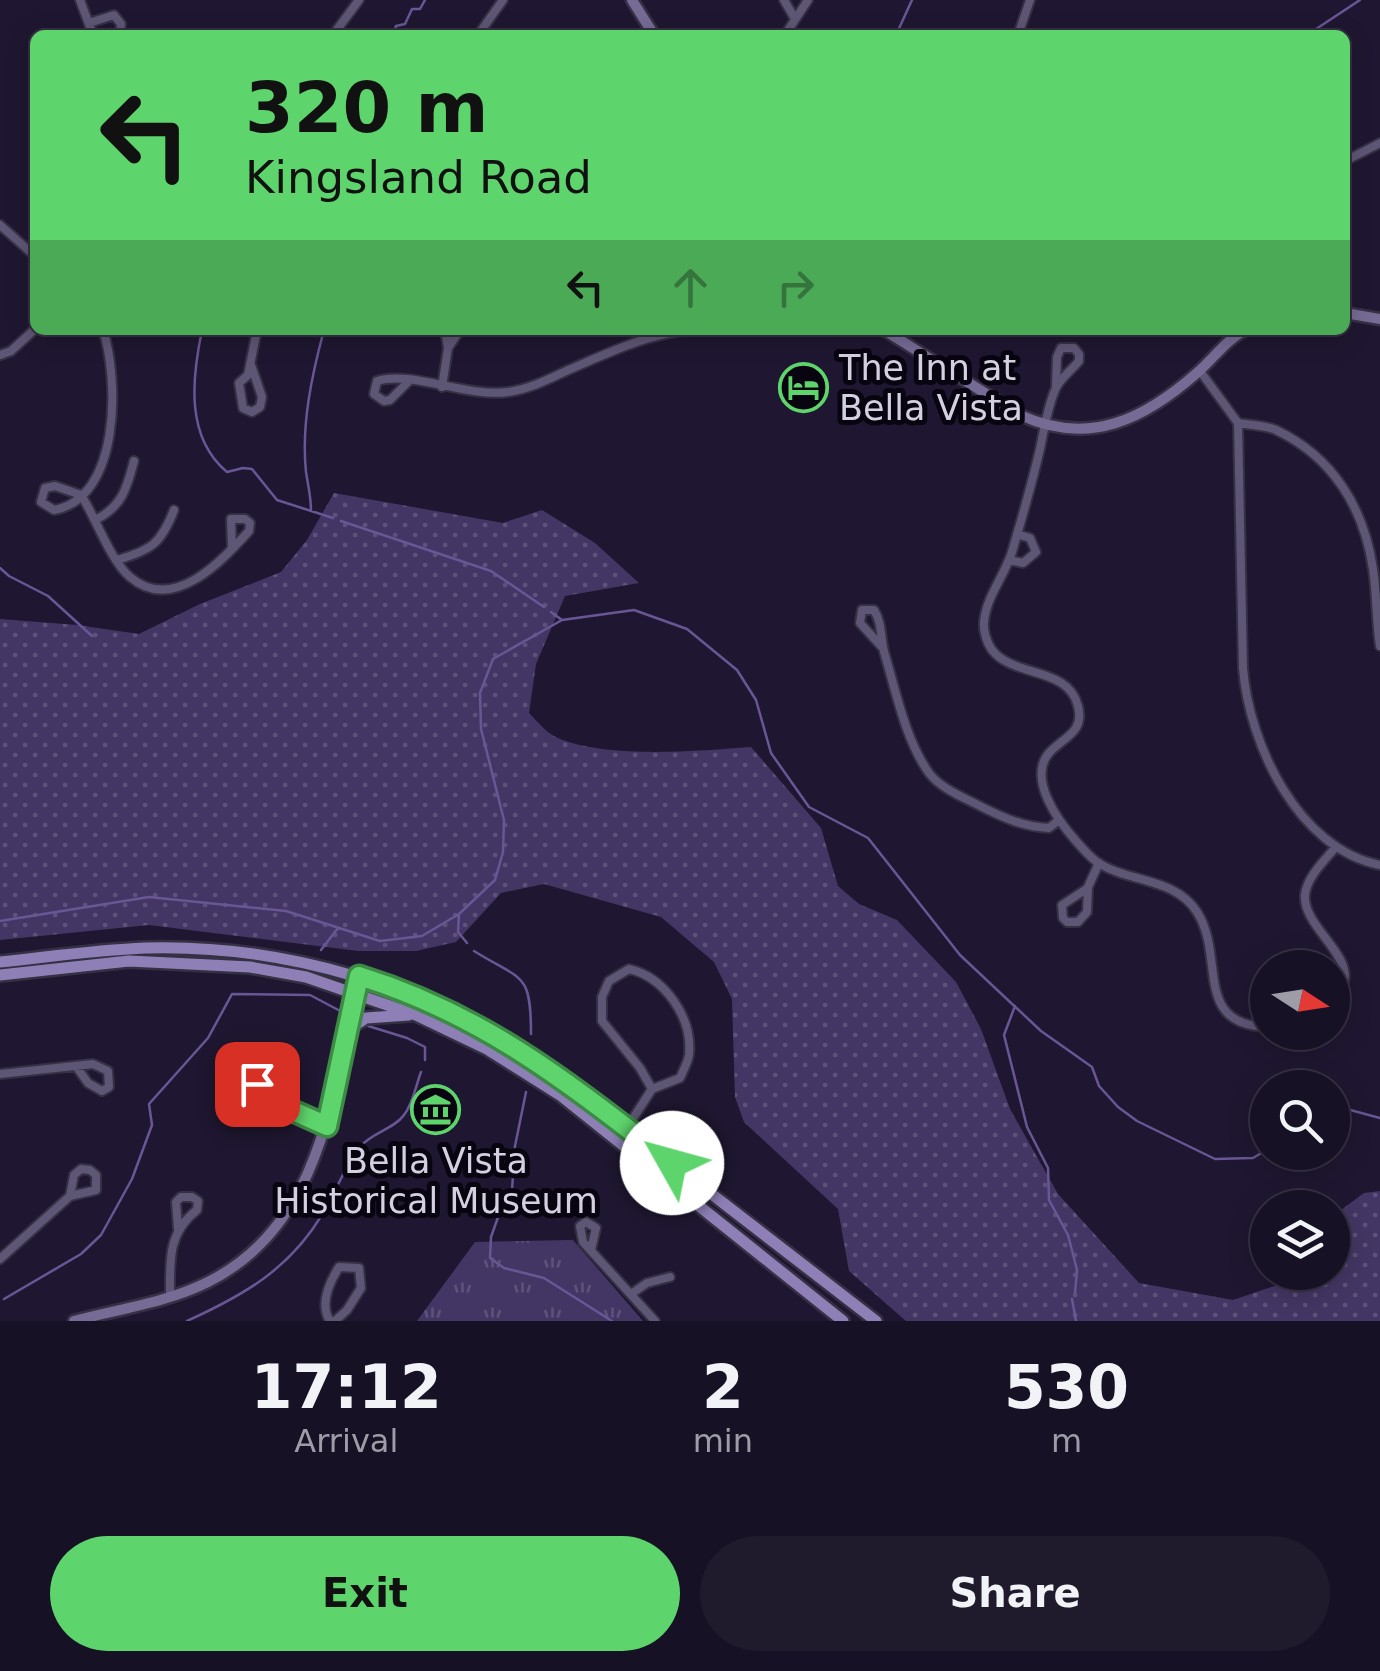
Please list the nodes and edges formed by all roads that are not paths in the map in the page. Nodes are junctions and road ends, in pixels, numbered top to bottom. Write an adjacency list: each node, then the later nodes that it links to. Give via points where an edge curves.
1 (80, 0): 9 (street)
2 (359, 0): 12 (street)
3 (503, 0): 13 (street)
4 (632, 0): 14 (street)
5 (784, 0): 8 (street)
6 (808, 0): 8 (street)
7 (1030, 0): 16 (street)
8 (795, 19): 15 (street)
9 (89, 22): 10 (street); 11 (street, via 114,15)
10 (91, 30)
11 (120, 30)
12 (337, 30)
13 (484, 30)
14 (651, 30)
15 (788, 30)
16 (1020, 30)
17 (1380, 143): 18 (street)
18 (1350, 158)
19 (0, 225): 20 (street)
20 (30, 252)
21 (1350, 314): 22 (street)
22 (1380, 318)
23 (30, 334): 32 (street)
24 (105, 335): 41 (street, via 109,442 103,468)
25 (256, 335): 33 (street)
26 (446, 335): 31 (street)
27 (457, 335): 31 (street)
28 (654, 335): 37 (street, via 528,388)
29 (892, 335): 39 (street)
30 (1229, 335): 34 (street)
31 (448, 348): 37 (street)
32 (0, 355)
33 (251, 365): 33 (street, via 262,397 252,412 243,408 239,383)
34 (1200, 370): 38 (street); 39 (street, via 1142,414 1110,426)
35 (408, 381): 37 (street)
36 (1056, 386): 36 (street, via 1079,362 1074,348 1061,348); 39 (street)
37 (442, 388)
38 (1238, 422): 48 (street, via 1274,428 1331,468 1345,488 1373,569); 51 (street, via 1246,703 1288,796)
39 (1044, 426): 44 (street)
40 (134, 461): 43 (street, via 125,493 112,512)
41 (81, 495): 41 (street, via 54,510 41,502 45,488 55,486); 43 (street)
42 (174, 510): 46 (street, via 158,542)
43 (96, 519): 46 (street)
44 (1017, 534): 47 (street); 47 (street, via 1030,538 1036,552 1024,563)
45 (232, 548): 46 (street, via 186,586 170,590 130,578)
46 (117, 560)
47 (1009, 560): 50 (street, via 987,608 988,642 1008,662 1070,689 1079,706 1075,731 1043,764 1044,789)
48 (1380, 646)
49 (882, 647): 49 (street, via 860,623 862,610 878,616); 50 (street, via 930,774 1015,822 1049,828)
50 (1059, 820): 52 (street)
51 (1335, 848): 53 (street); 55 (street, via 1305,890 1306,907)
52 (1098, 863): 54 (street); 61 (street, via 1180,895 1197,912 1219,1005)
53 (1380, 865)
54 (1088, 887): 54 (street, via 1062,905 1067,922 1087,912)
55 (1334, 950)
56 (0, 962): 58 (main road, via 204,949)
57 (0, 975): 59 (main road, via 129,961 192,962 306,977)
58 (359, 976): 59 (street); 68 (main road, via 506,1040)
59 (356, 992): 60 (main road); 62 (street)
60 (416, 1015): 62 (main road, via 366,1018); 79 (main road, via 560,1095)
61 (1250, 1026)
62 (347, 1030): 67 (street)
63 (76, 1066): 63 (street, via 94,1088 109,1086 108,1071 100,1066); 64 (street)
64 (0, 1074)
65 (652, 1089): 65 (street, via 680,1078 689,1056 686,1026 666,988 628,969 609,981 602,1021); 68 (street)
66 (297, 1113): 66 (street, via 264,1098 261,1078 280,1081); 67 (street)
67 (327, 1126): 75 (street, via 294,1202 262,1244 207,1282)
68 (626, 1128): 80 (main road)
69 (70, 1196): 72 (street)
70 (178, 1230): 75 (street, via 170,1250)
71 (591, 1250): 74 (street)
72 (0, 1259)
73 (670, 1276): 74 (street)
74 (630, 1294): 78 (street)
75 (170, 1297): 76 (street)
76 (74, 1321)
77 (333, 1321): 77 (street, via 324,1302 334,1275 339,1267 359,1268 361,1288)
78 (656, 1321)
79 (843, 1321)
80 (876, 1321)

